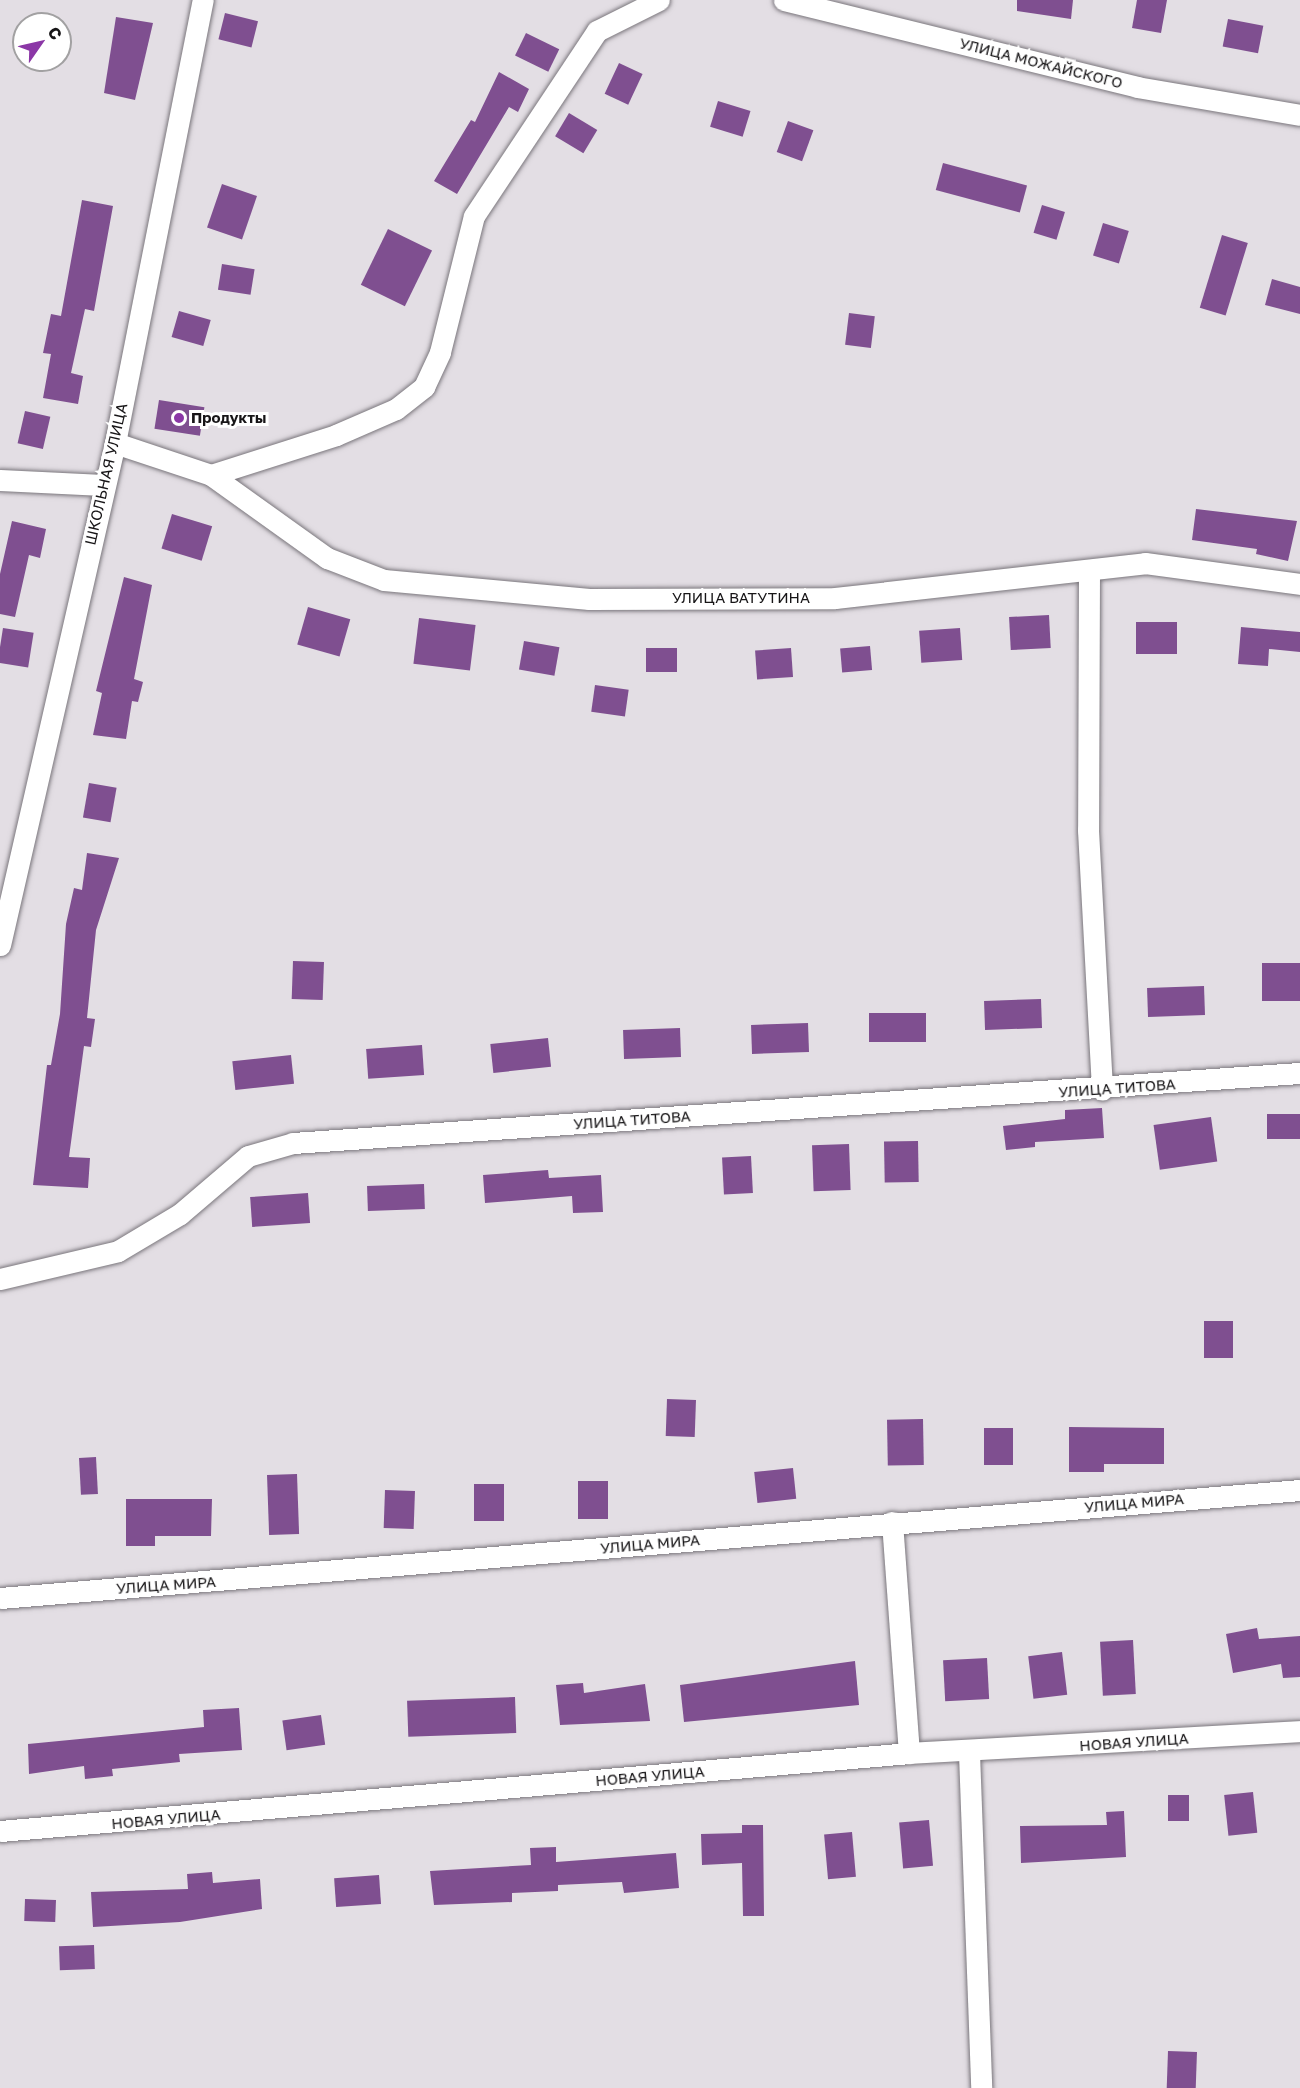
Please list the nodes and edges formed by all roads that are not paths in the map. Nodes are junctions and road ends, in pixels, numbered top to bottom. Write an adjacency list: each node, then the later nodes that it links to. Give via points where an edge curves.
1 (203, 0): 5 (street, ШКОЛЬНАЯ УЛИЦА)
2 (659, 0): 6 (street, via 597,31 474,216 440,352 424,387 396,409 336,435)
3 (784, 0): 4 (street, УЛИЦА МОЖАЙСКОГО, via 1137,87)
4 (1300, 115)
5 (115, 443): 6 (street, УЛИЦА ВАТУТИНА); 8 (street, ШКОЛЬНАЯ УЛИЦА)
6 (211, 475): 9 (street, УЛИЦА ВАТУТИНА, via 327,558 384,580 589,599 823,598)
7 (0, 480): 8 (street)
8 (103, 485): 11 (street, ШКОЛЬНАЯ УЛИЦА)
9 (1089, 572): 10 (street, УЛИЦА ВАТУТИНА, via 1145,563); 13 (street, via 1088,830)
10 (1300, 584)
11 (0, 945)
12 (1300, 1073): 13 (street, УЛИЦА ТИТОВА)
13 (1102, 1090): 14 (street, УЛИЦА ТИТОВА, via 293,1143 248,1156 180,1214 118,1251)
14 (0, 1280)
15 (1300, 1490): 16 (street, УЛИЦА МИРА)
16 (892, 1522): 17 (street, УЛИЦА МИРА); 19 (street)
17 (0, 1598)
18 (1300, 1731): 20 (street, НОВАЯ УЛИЦА)
19 (909, 1753): 20 (street, НОВАЯ УЛИЦА); 21 (street, НОВАЯ УЛИЦА)
20 (969, 1753): 22 (street)
21 (0, 1831)
22 (981, 2088)

